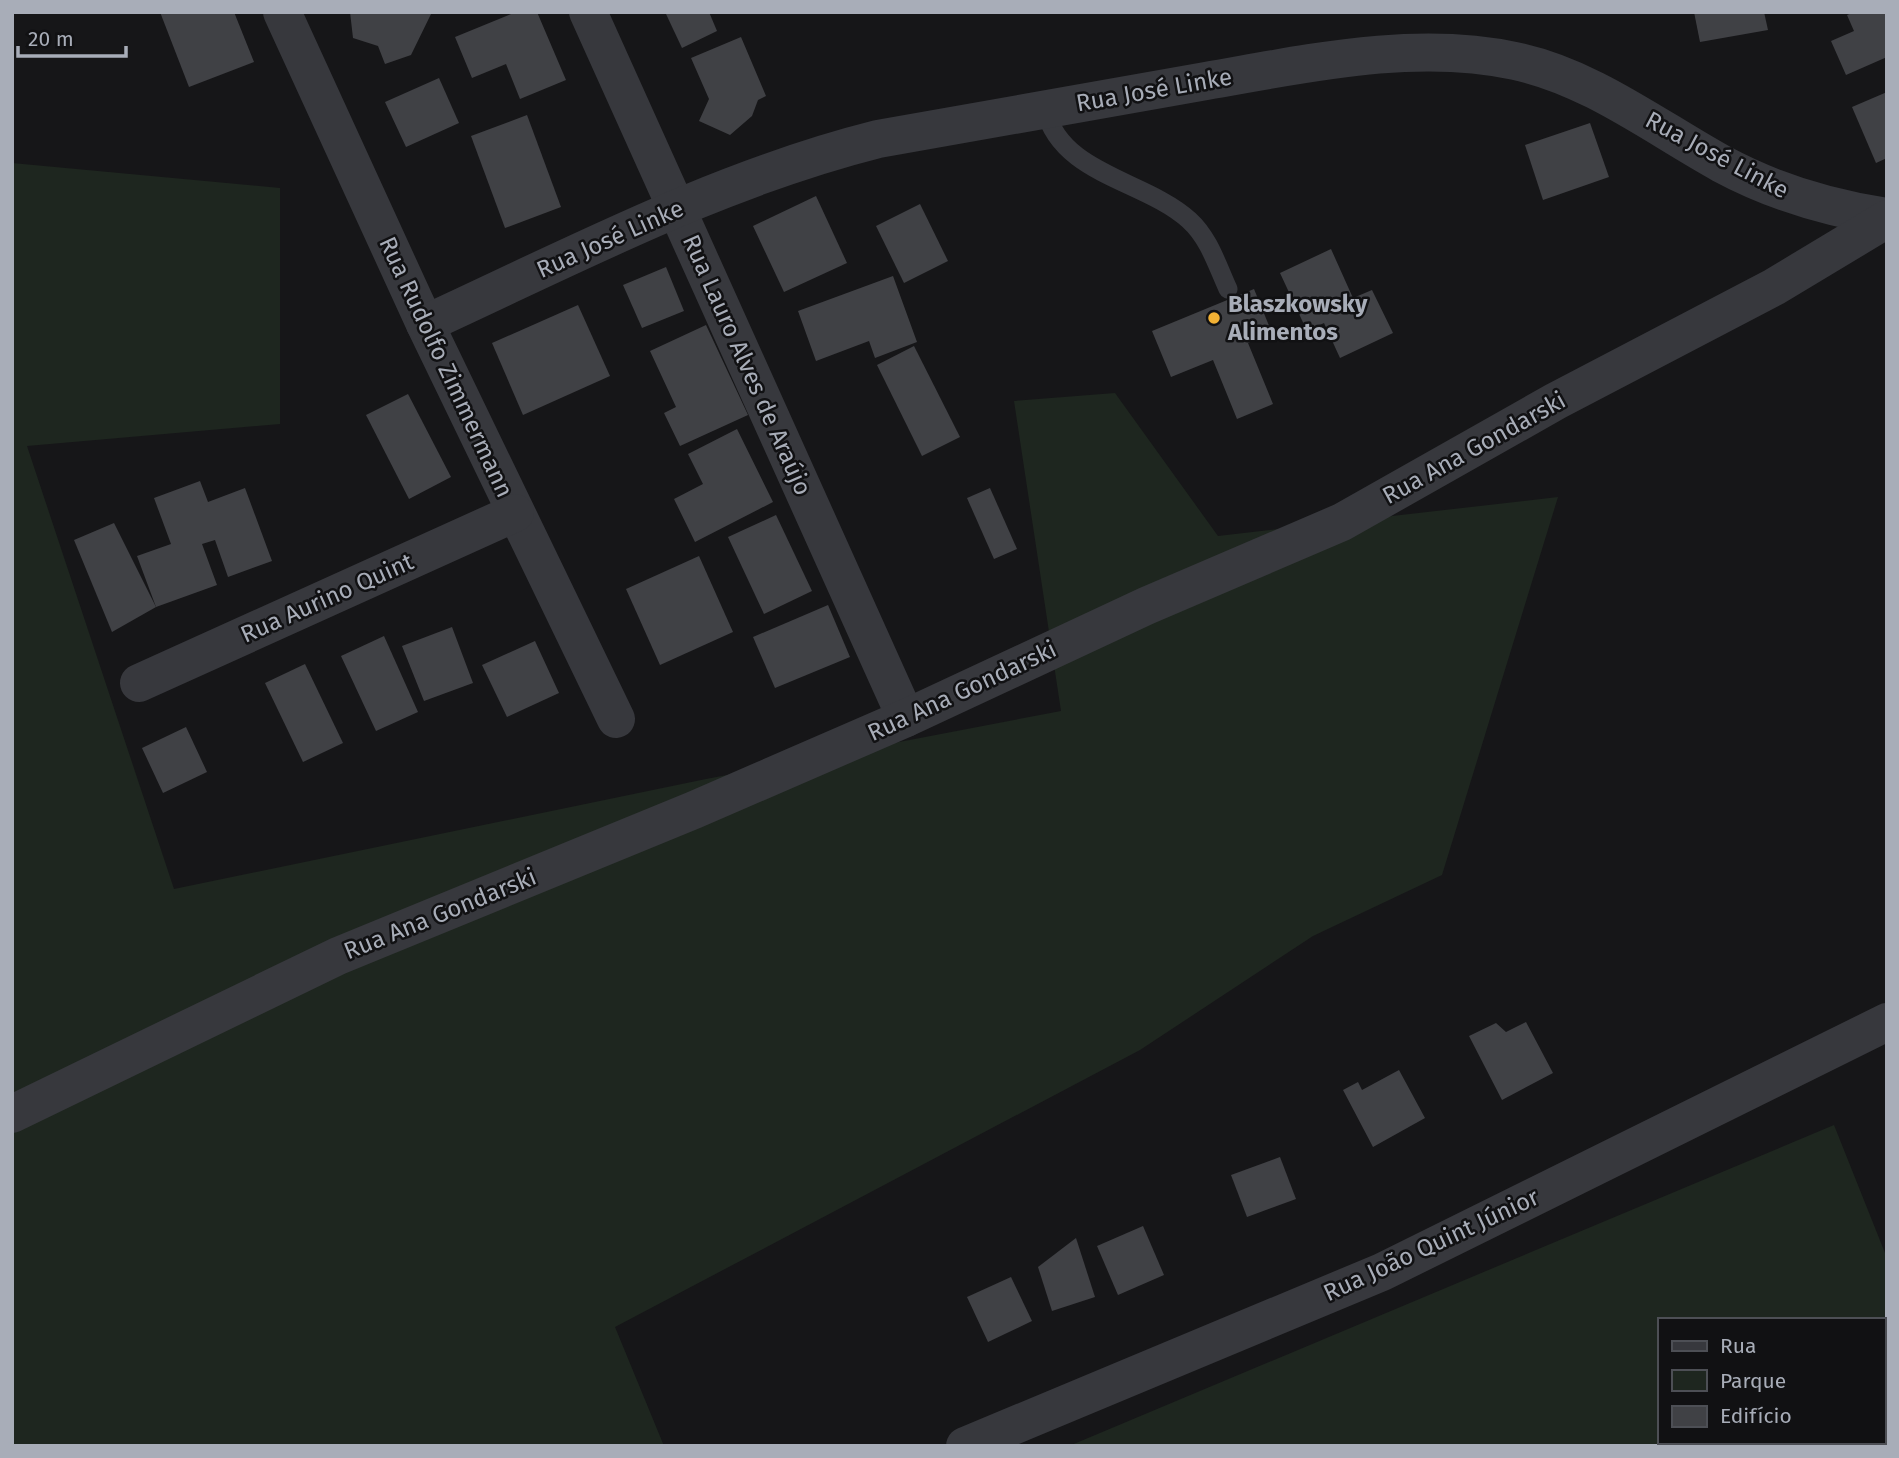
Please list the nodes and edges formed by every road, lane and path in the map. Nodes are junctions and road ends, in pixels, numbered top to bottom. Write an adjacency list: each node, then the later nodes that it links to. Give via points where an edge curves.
1 (282, 12): 7 (street, Rua Rudolfo Zimmermann)
2 (588, 12): 4 (street, Rua Lauro Alves de Araújo)
3 (1045, 109): 4 (street, Rua José Linke, via 823,153); 5 (street, Rua José Linke, via 1350,59 1412,54 1485,56 1547,70 1579,83 1759,182 1838,209); 6 (lane, via 1049,124 1074,155 1188,218 1203,234)
4 (676, 209): 7 (street, Rua José Linke); 10 (street, Rua Lauro Alves de Araújo)
5 (1887, 218): 10 (street, Rua Ana Gondarski, via 1774,286 1342,522 1146,606)
6 (1228, 289)
7 (425, 324): 8 (street, Rua Rudolfo Zimmermann)
8 (515, 513): 9 (street, Rua Aurino Quint); 11 (street, Rua Rudolfo Zimmermann)
9 (139, 683)
10 (906, 718): 13 (street, Rua Ana Gondarski, via 338,956)
11 (616, 719)
12 (1887, 1022): 14 (street, Rua João Quint Júnior, via 1382,1272)
13 (12, 1114)
14 (965, 1446)

